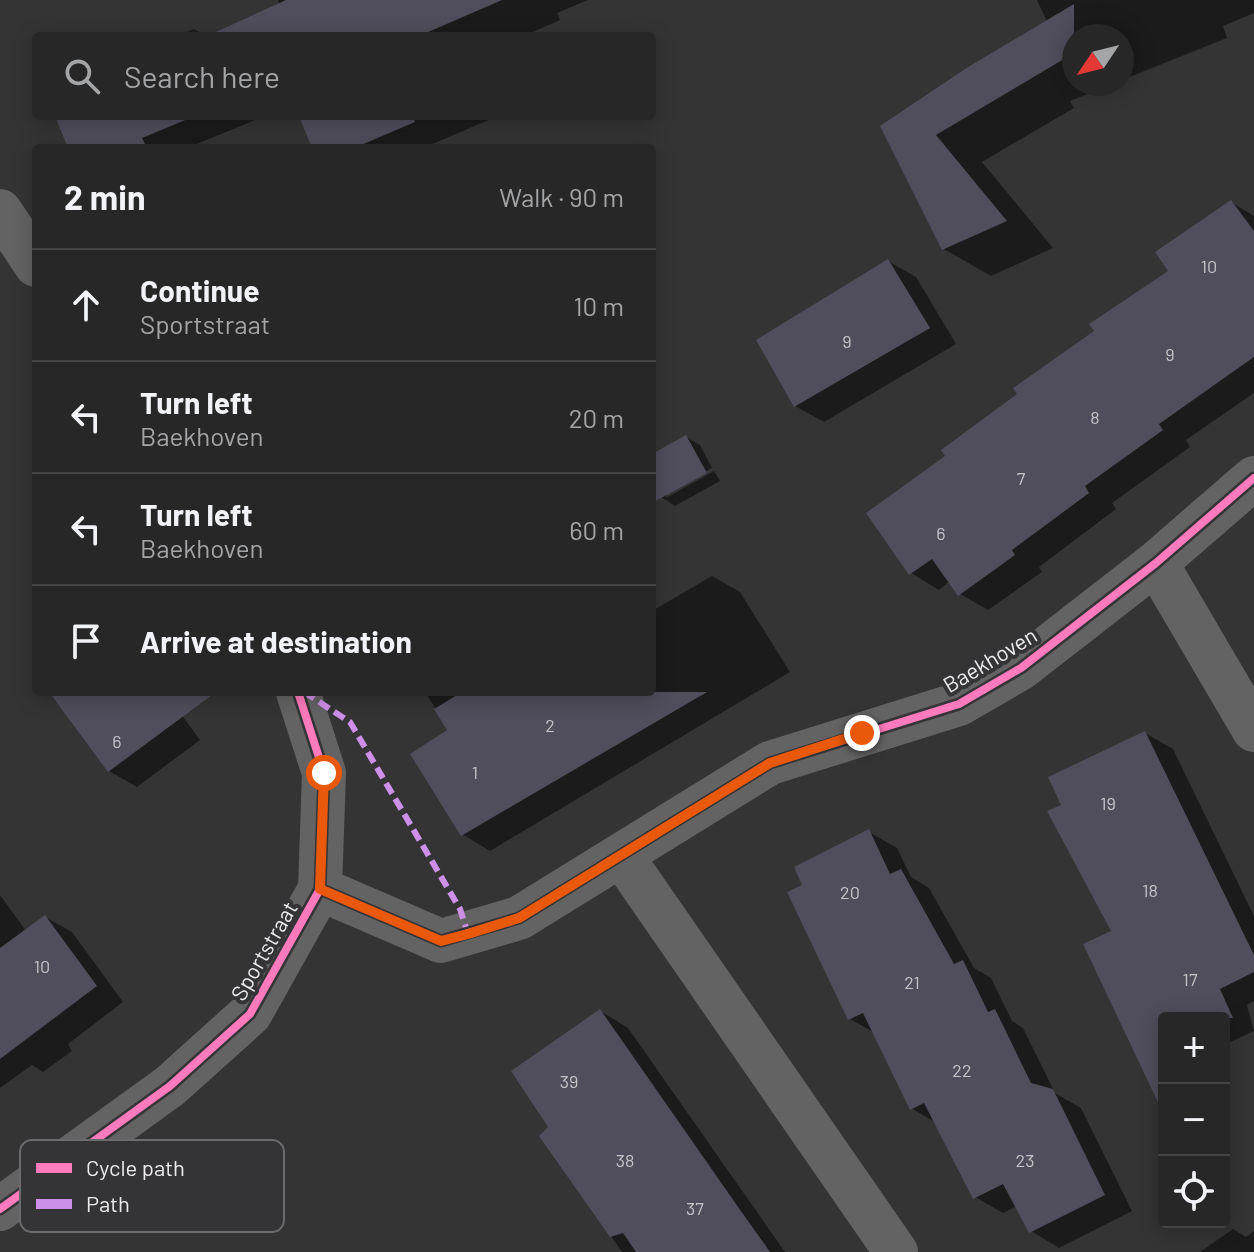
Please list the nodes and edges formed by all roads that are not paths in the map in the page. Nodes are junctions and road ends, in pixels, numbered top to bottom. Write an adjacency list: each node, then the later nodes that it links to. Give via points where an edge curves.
1 (0, 211): 2 (street)
2 (32, 259)
3 (1254, 478): 4 (street, Baekhoven)
4 (1156, 563): 6 (street); 7 (street, Baekhoven, via 1021,668 959,704 770,763)
5 (299, 696): 8 (street, Sportstraat, via 324,773)
6 (1254, 730)
7 (621, 855): 8 (street, Baekhoven, via 519,918 441,941); 12 (street)
8 (320, 889): 9 (street, Sportstraat, via 250,1014 170,1086)
9 (95, 1140)
10 (20, 1195): 11 (street, Sportstraat)
11 (0, 1209)
12 (896, 1252)

